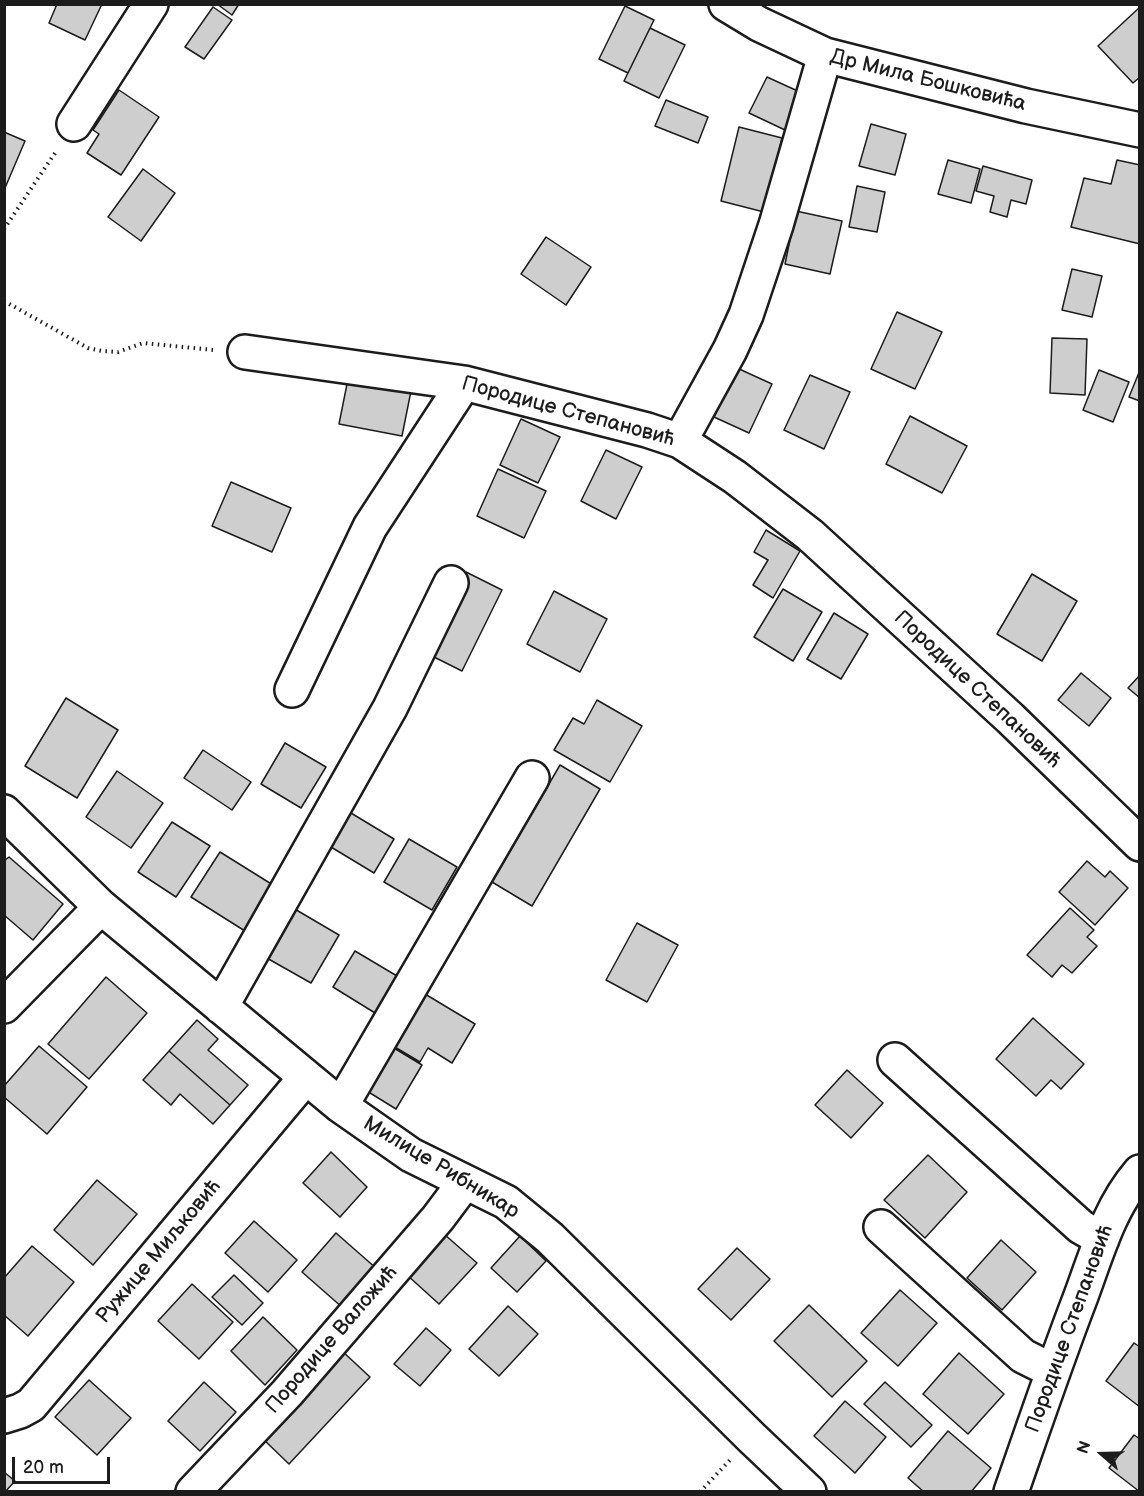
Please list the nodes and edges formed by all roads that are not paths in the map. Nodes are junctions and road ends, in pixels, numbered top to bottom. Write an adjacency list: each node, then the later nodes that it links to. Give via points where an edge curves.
1 (151, 4): 4 (street)
2 (726, 4): 3 (street, Др Мила Бошковића)
3 (825, 55): 5 (street, Др Мила Бошковића, via 1026,106); 8 (street, via 746,315)
4 (74, 124)
5 (1140, 130)
6 (245, 352): 7 (street, Породице Степановић)
7 (464, 383): 8 (street, Породице Степановић); 10 (street, via 370,527)
8 (680, 441): 13 (street, Породице Степановић, via 735,477 810,535 1010,718)
9 (450, 583): 16 (street, via 390,708)
10 (292, 690)
11 (532, 778): 19 (street)
12 (4, 812): 14 (street, Милице Рибникар)
13 (1140, 844)
14 (101, 907): 15 (street); 16 (street, Милице Рибникар)
15 (4, 1006)
16 (221, 1007): 18 (street, Милице Рибникар)
17 (895, 1060): 23 (street, via 1081,1227)
18 (306, 1077): 19 (street, Милице Рибникар); 25 (street, Ружице Миљковић, via 31,1405)
19 (341, 1106): 21 (street, Милице Рибникар, via 411,1155)
20 (1140, 1172): 23 (street, Породице Степановић, via 1121,1196)
21 (465, 1182): 26 (street, Породице Валожић, via 287,1393); 27 (street, Милице Рибникар, via 506,1202 550,1238)
22 (881, 1227): 24 (street, via 1023,1356)
23 (1102, 1239): 24 (street, Породице Степановић)
24 (1053, 1371): 28 (street, Породице Степановић)
25 (4, 1416)
26 (193, 1491)
27 (809, 1491)
28 (1011, 1491)

